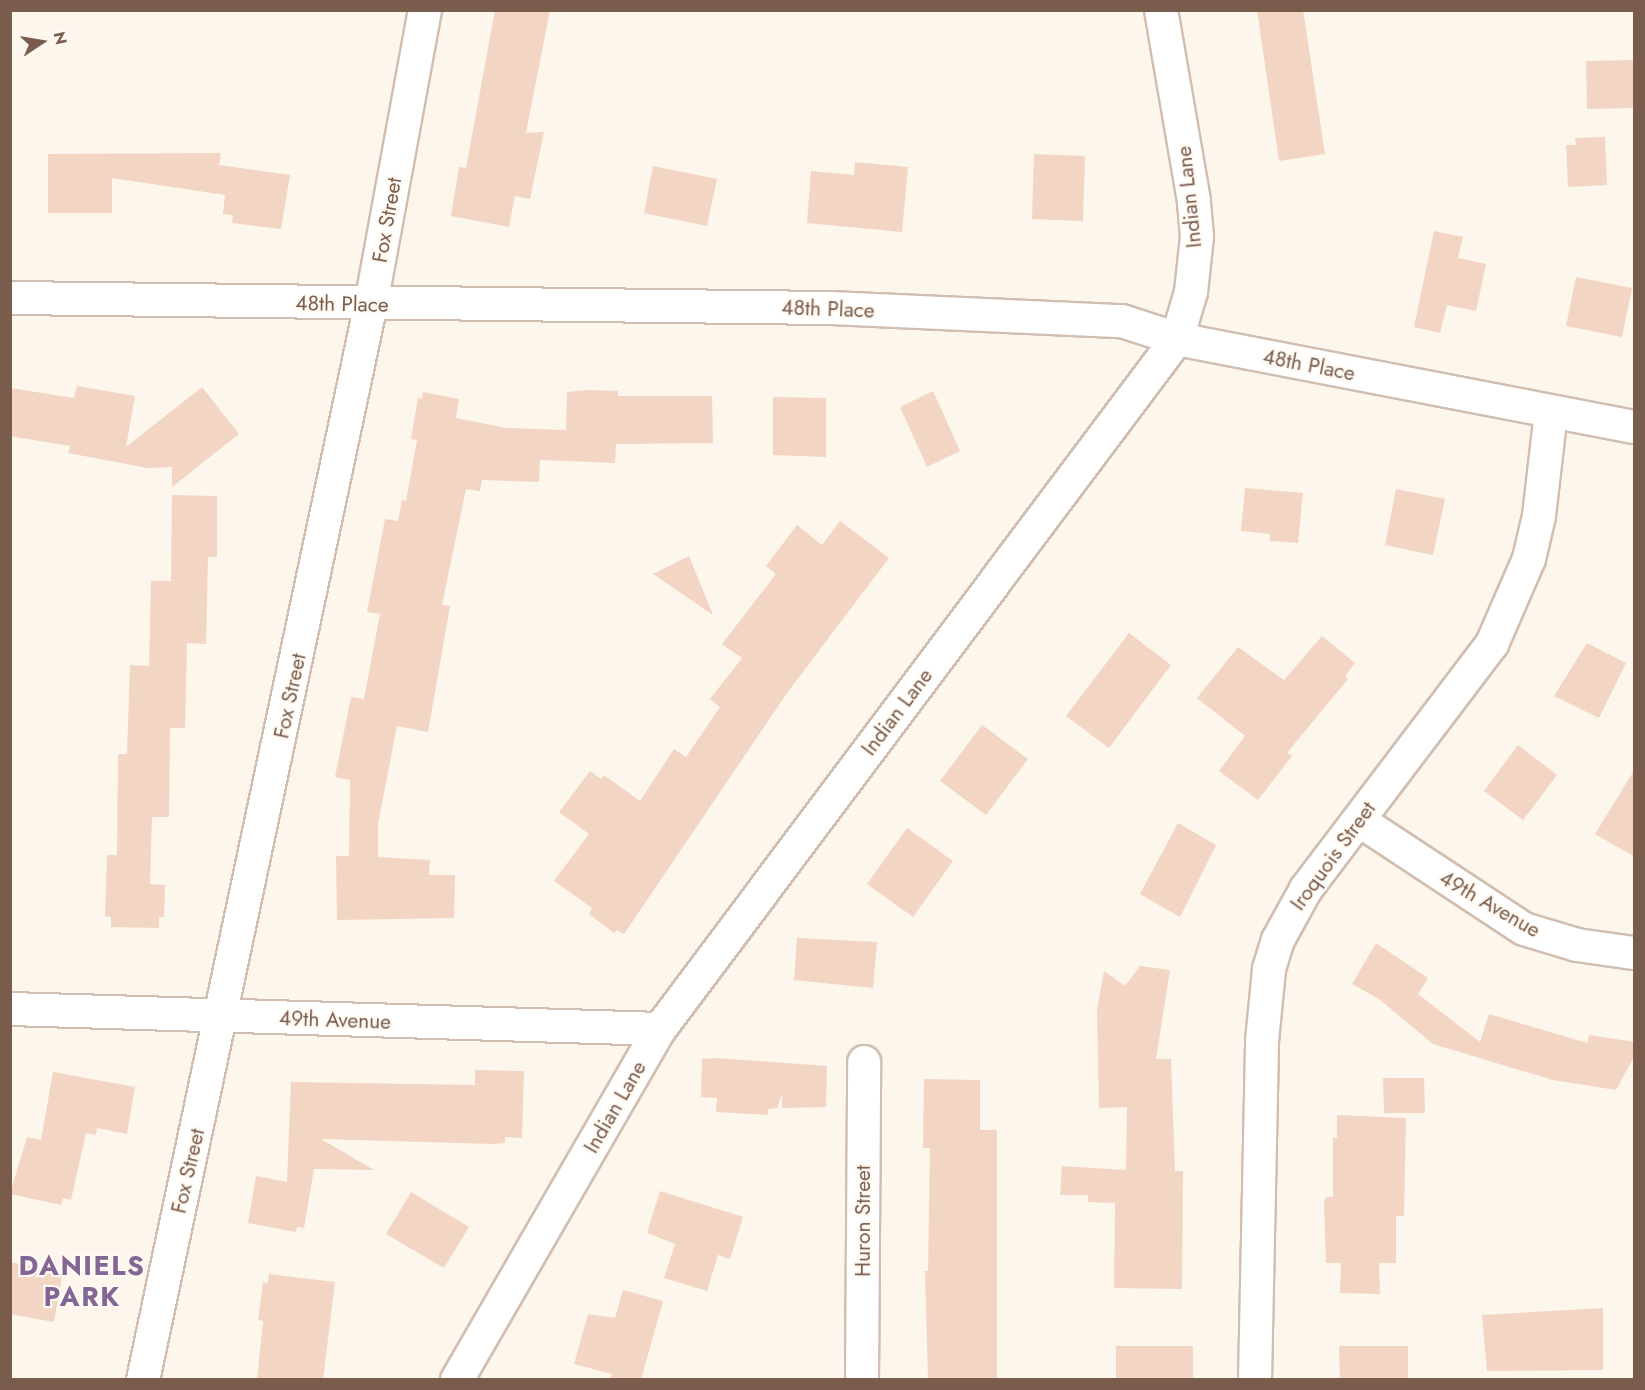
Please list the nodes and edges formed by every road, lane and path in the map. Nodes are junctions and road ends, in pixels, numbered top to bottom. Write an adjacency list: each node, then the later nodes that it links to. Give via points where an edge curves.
1 (425, 10): 4 (street, Fox Street)
2 (1161, 10): 5 (street, Indian Lane, via 1197,237 1191,292)
3 (10, 298): 4 (street, 48th Place)
4 (371, 304): 5 (street, 48th Place, via 831,308 1122,321); 11 (street, Fox Street)
5 (1177, 339): 6 (street, 48th Place); 12 (street, Indian Lane)
6 (1551, 412): 7 (street, 48th Place); 8 (street, Iroquois Street, via 1539,516 1515,596 1491,644)
7 (1635, 427)
8 (1360, 820): 9 (street, 49th Avenue, via 1524,928 1577,945); 17 (street, Iroquois Street, via 1291,914 1269,969 1261,1065)
9 (1635, 953)
10 (10, 1009): 11 (street, 49th Avenue)
11 (223, 1017): 12 (street, 49th Avenue); 14 (street, Fox Street)
12 (660, 1029): 15 (street, Indian Lane)
13 (864, 1062): 16 (street, Huron Street)
14 (143, 1380)
15 (457, 1380)
16 (862, 1380)
17 (1255, 1380)

